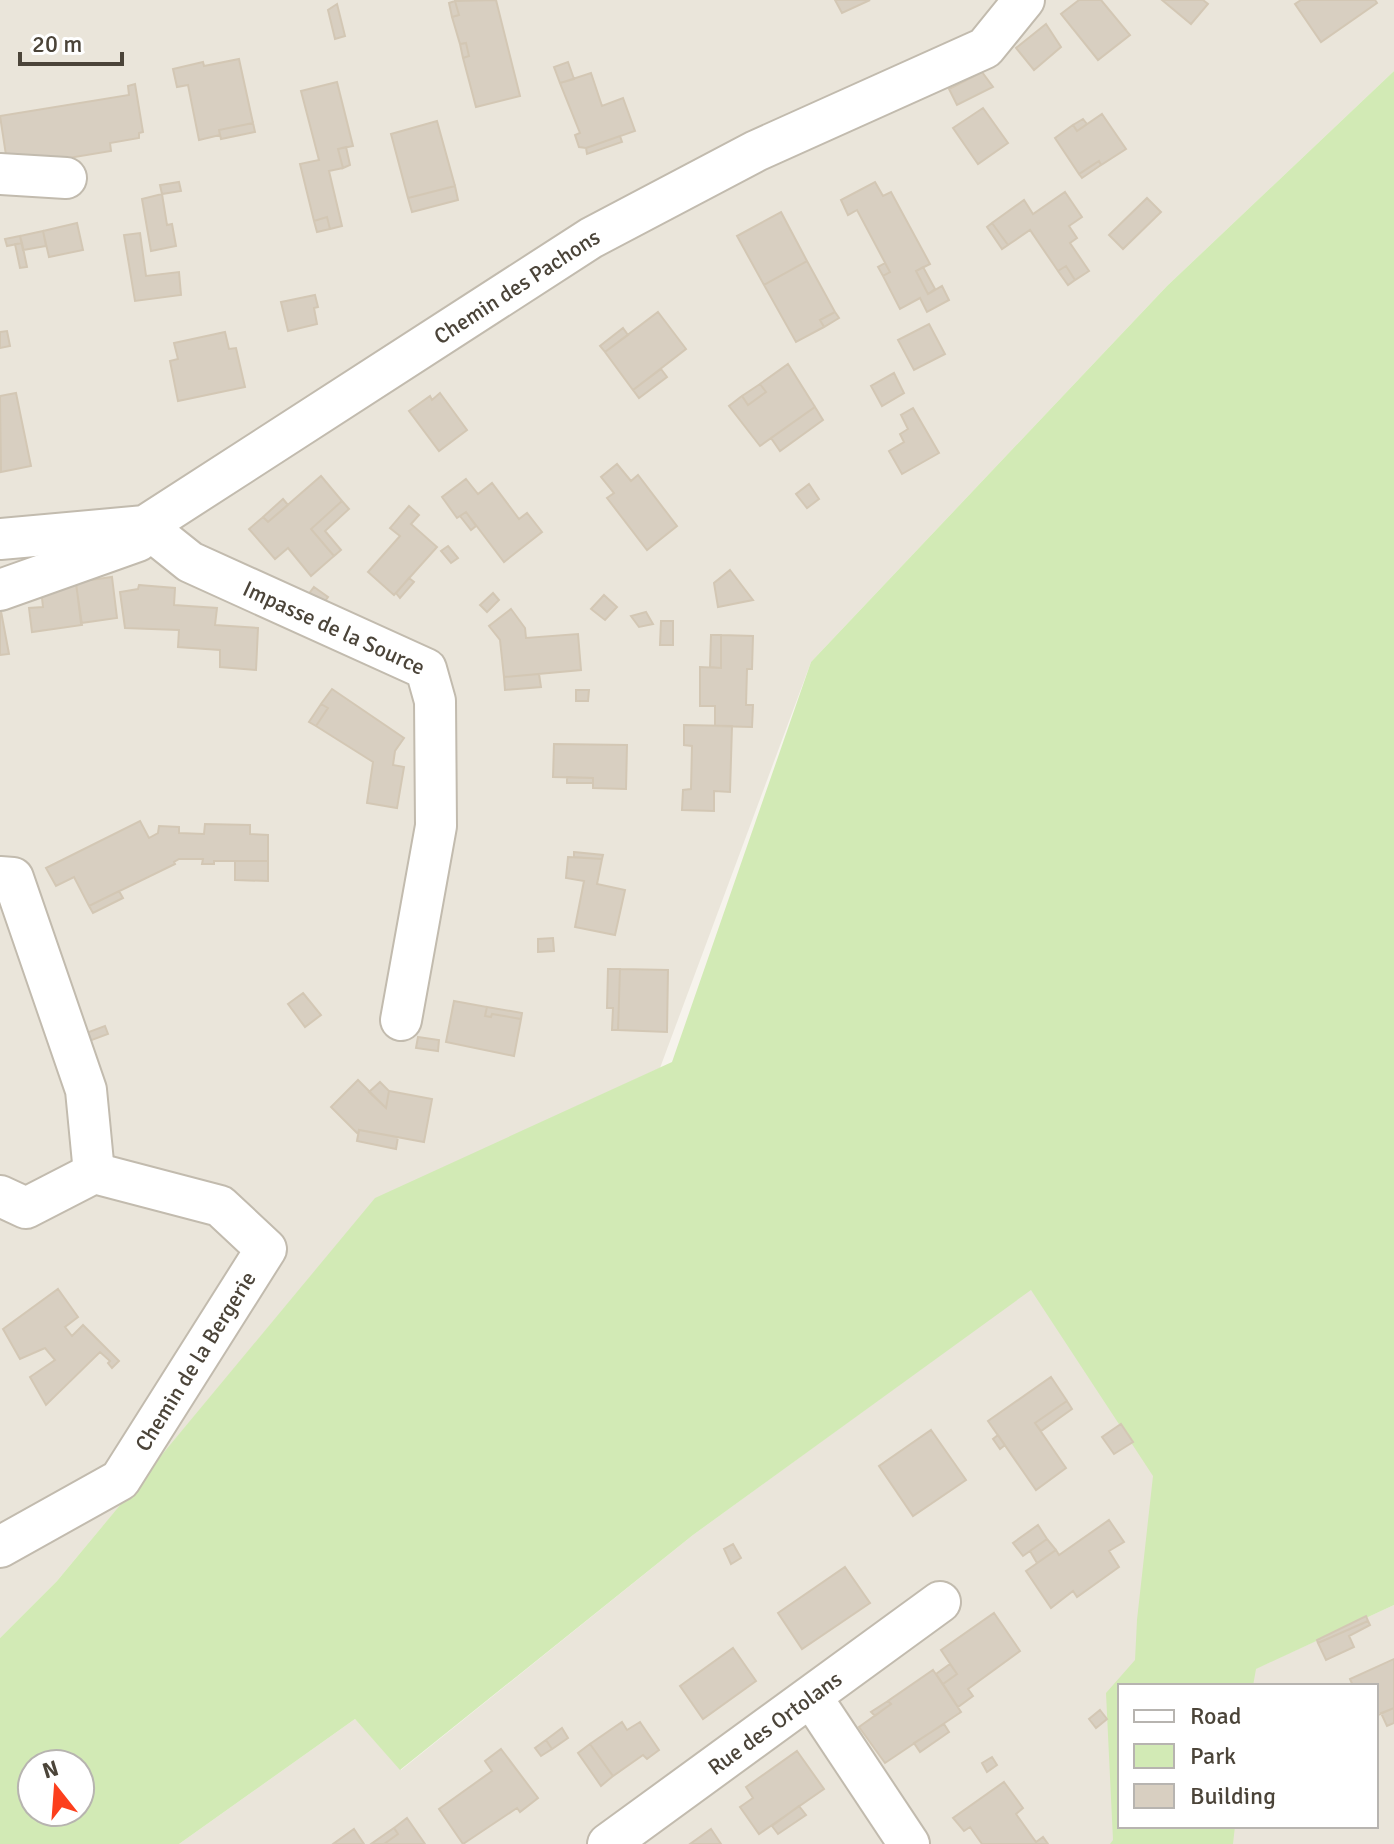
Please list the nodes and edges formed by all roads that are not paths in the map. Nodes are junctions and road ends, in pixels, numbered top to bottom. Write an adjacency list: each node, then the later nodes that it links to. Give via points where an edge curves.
1 (1024, 0): 4 (street, Chemin des Pachons, via 985,48 756,151 591,238)
2 (0, 174): 3 (street)
3 (66, 178)
4 (151, 530): 5 (street, Chemin des Pachons); 6 (street); 8 (street, Impasse de la Source, via 190,562 426,669 435,701 436,826)
5 (0, 539)
6 (0, 590)
7 (0, 877): 9 (street, via 13,878 86,1090)
8 (401, 1020)
9 (94, 1173): 10 (street); 11 (street, Chemin de la Bergerie, via 220,1206 266,1249 120,1480)
10 (9, 1209)
11 (0, 1547)
12 (940, 1602): 13 (street, Rue des Ortolans)
13 (812, 1698): 14 (street, Rue des Ortolans); 15 (street)
14 (608, 1844)
15 (909, 1844)

